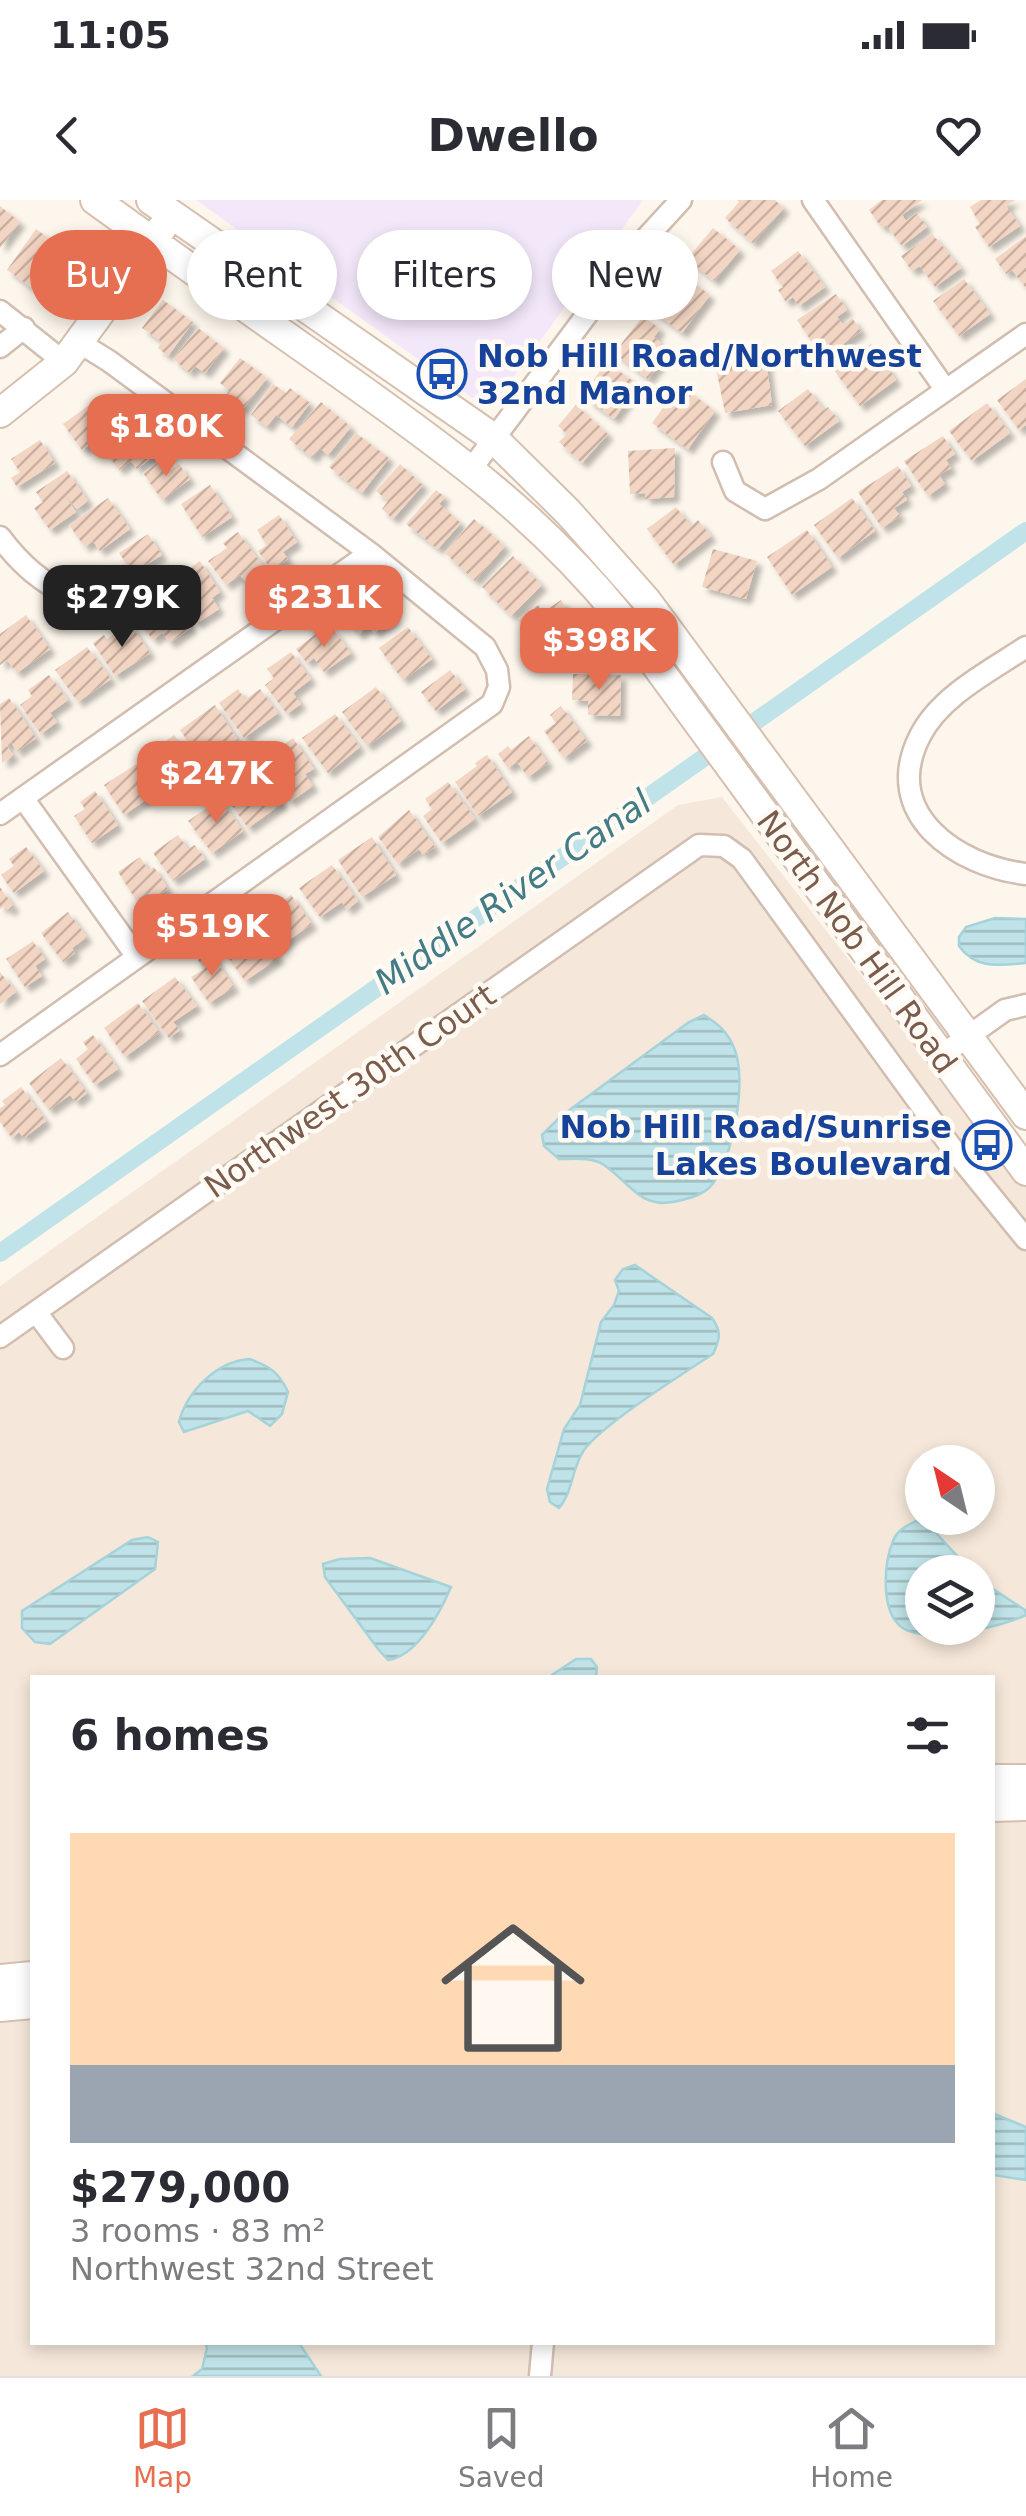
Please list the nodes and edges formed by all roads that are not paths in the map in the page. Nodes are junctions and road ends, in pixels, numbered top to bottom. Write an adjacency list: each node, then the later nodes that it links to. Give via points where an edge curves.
1 (94, 200): 5 (main road)
2 (681, 200): 15 (street)
3 (813, 200): 13 (street)
4 (161, 207): 15 (main road)
5 (137, 230)
6 (167, 251): 17 (main road)
7 (0, 310): 9 (street)
8 (96, 320): 12 (main road)
9 (24, 328): 11 (street); 12 (street)
10 (1026, 334): 13 (street)
11 (0, 347)
12 (72, 353): 14 (main road); 19 (street, via 109,361)
13 (946, 389): 16 (street, via 765,509 735,490)
14 (0, 412)
15 (492, 438): 17 (street); 27 (main road, North Nob Hill Road, via 610,558)
16 (723, 462)
17 (472, 468): 29 (main road, North Nob Hill Road, via 588,576)
18 (0, 538): 20 (street, via 17,561)
19 (370, 552): 22 (street); 25 (street, via 485,647 497,670 492,704)
20 (74, 598)
21 (1024, 654): 24 (street, via 969,684 933,717 908,770 914,806 937,839 1000,871)
22 (23, 798): 23 (street); 25 (street)
23 (0, 814)
24 (1026, 874)
25 (137, 958): 28 (street)
26 (1026, 1005): 27 (street)
27 (966, 1036): 29 (street); 30 (main road, North Nob Hill Road)
28 (0, 1055)
29 (939, 1056): 31 (main road, North Nob Hill Road)
30 (1026, 1116)
31 (1026, 1171)
32 (1026, 1239): 33 (street, Northwest 30th Court, via 742,858 724,846 699,845)
33 (36, 1312): 34 (street, Northwest 30th Court); 35 (street)
34 (0, 1337)
35 (63, 1348)
36 (995, 1778): 37 (main road)
37 (1026, 1780)
38 (1026, 1806): 39 (main road)
39 (995, 1807)
40 (30, 1976): 41 (main road)
41 (0, 1979)
42 (30, 2004): 43 (main road)
43 (0, 2007)
44 (543, 2345): 45 (street)
45 (540, 2376)

